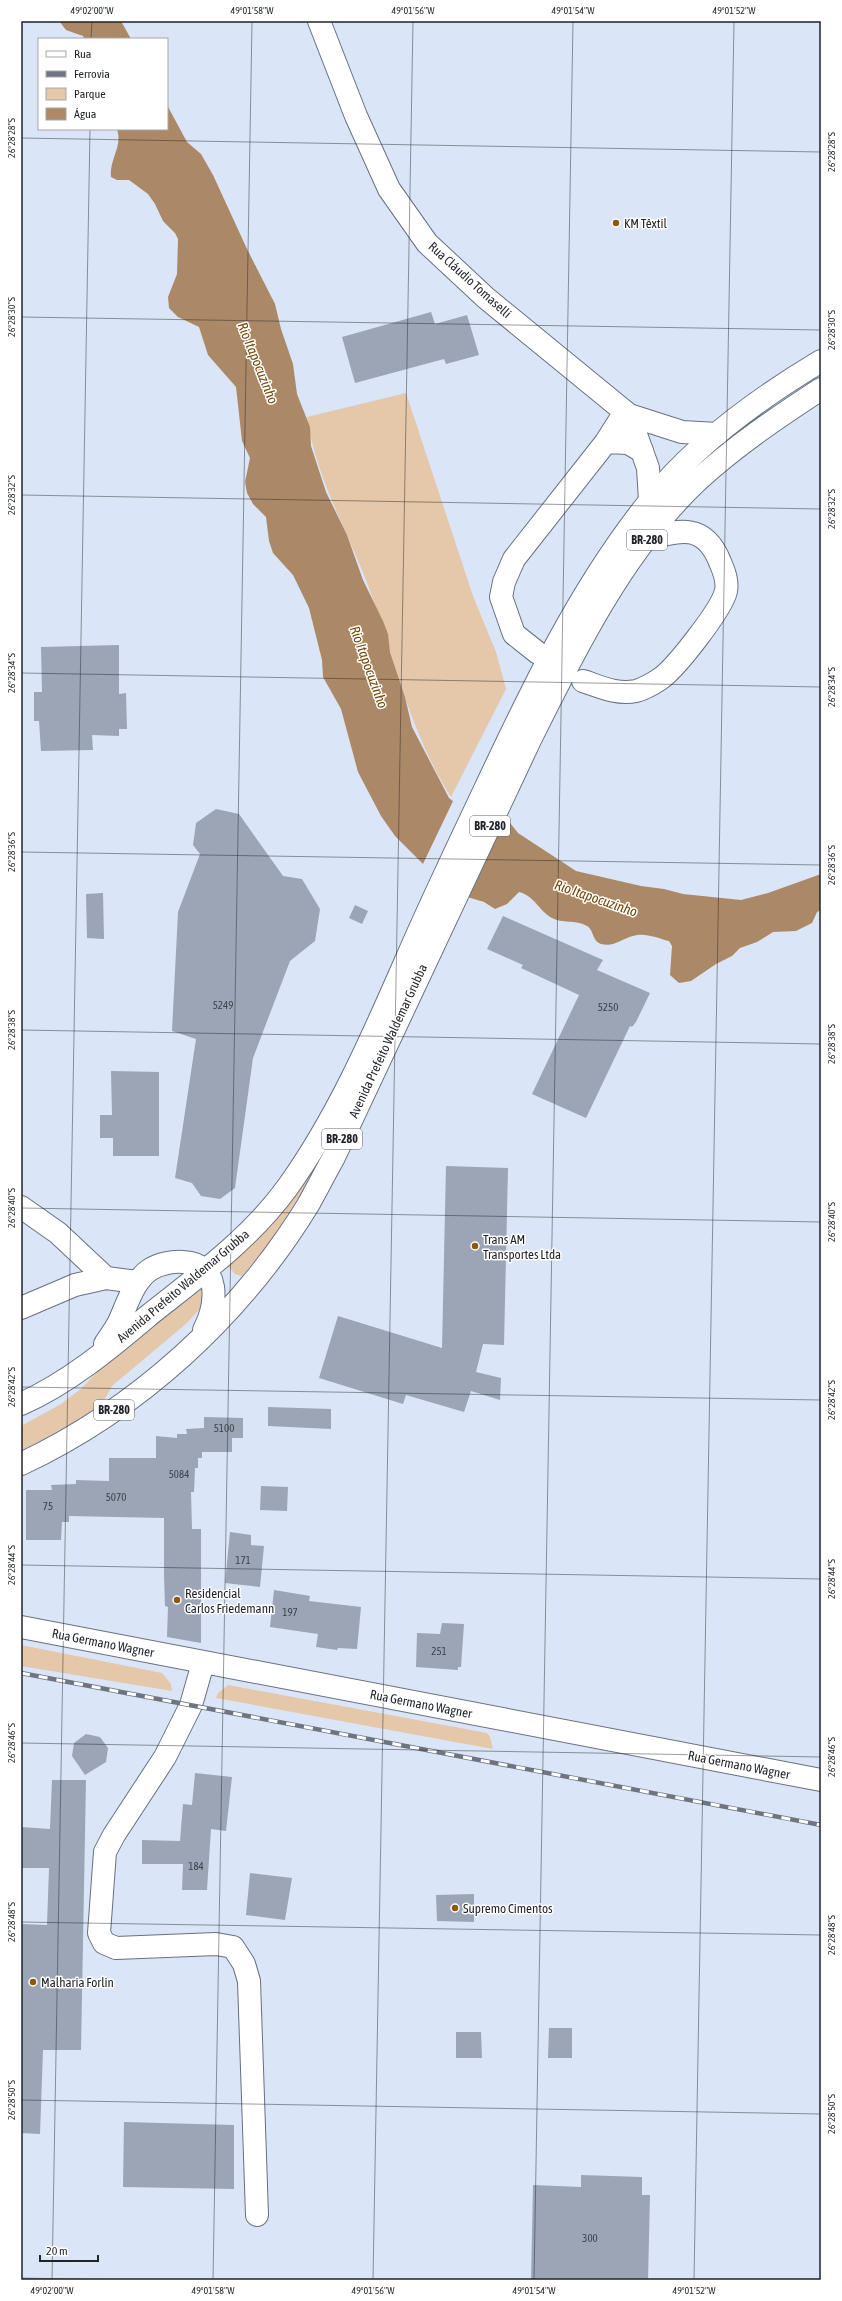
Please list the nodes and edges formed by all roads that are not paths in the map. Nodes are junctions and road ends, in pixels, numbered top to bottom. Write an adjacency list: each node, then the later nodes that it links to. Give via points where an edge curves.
1 (319, 21): 4 (main road, Rua Cláudio Tomaselli, via 356,116 389,189 427,243 486,298)
2 (821, 361): 5 (main road, BR-280, via 773,392)
3 (821, 389): 9 (main road, BR-280, via 732,451 697,482)
4 (627, 414): 5 (main road, Rua Cláudio Tomaselli, via 682,432); 6 (main road); 7 (main road)
5 (717, 434): 8 (main road, BR-280, via 684,463)
6 (606, 442): 7 (main road, via 628,443); 10 (main road, via 514,559 504,582 501,597 514,634)
7 (642, 451): 8 (main road, via 648,468)
8 (650, 501): 12 (main road, BR-280, via 571,616)
9 (647, 539): 11 (main road, via 688,532 703,536 712,546 725,576 726,590 722,602 699,635 661,678 637,691 616,692); 12 (main road, BR-280, via 605,600 556,687)
10 (538, 653)
11 (583, 681)
12 (521, 736): 13 (main road, BR-280)
13 (441, 907): 15 (main road, Avenida Prefeito Waldemar Grubba / BR-280, via 316,1142 285,1190 257,1223); 19 (main road, Avenida Prefeito Waldemar Grubba / BR-280, via 334,1157 308,1205 244,1293)
14 (21, 1207): 16 (main road, via 58,1233)
15 (205, 1270): 17 (main road, via 193,1262 175,1261 151,1269); 19 (main road, via 212,1282 214,1305 212,1315); 20 (main road, Avenida Prefeito Waldemar Grubba / BR-280)
16 (106, 1278): 17 (main road); 18 (main road, via 76,1285)
17 (137, 1282): 20 (main road, via 117,1326)
18 (21, 1308)
19 (198, 1342): 22 (main road, Avenida Prefeito Waldemar Grubba / BR-280, via 128,1401 60,1446)
20 (94, 1360): 21 (main road, Avenida Prefeito Waldemar Grubba / BR-280)
21 (21, 1404)
22 (21, 1464)
23 (21, 1627): 24 (main road, Rua Germano Wagner)
24 (204, 1663): 25 (main road, Rua Germano Wagner); 26 (main road, via 191,1705 165,1757 105,1852 99,1933 104,1944 116,1948 216,1944 233,1947 244,1964 249,1981)
25 (821, 1780)
26 (257, 2215)

